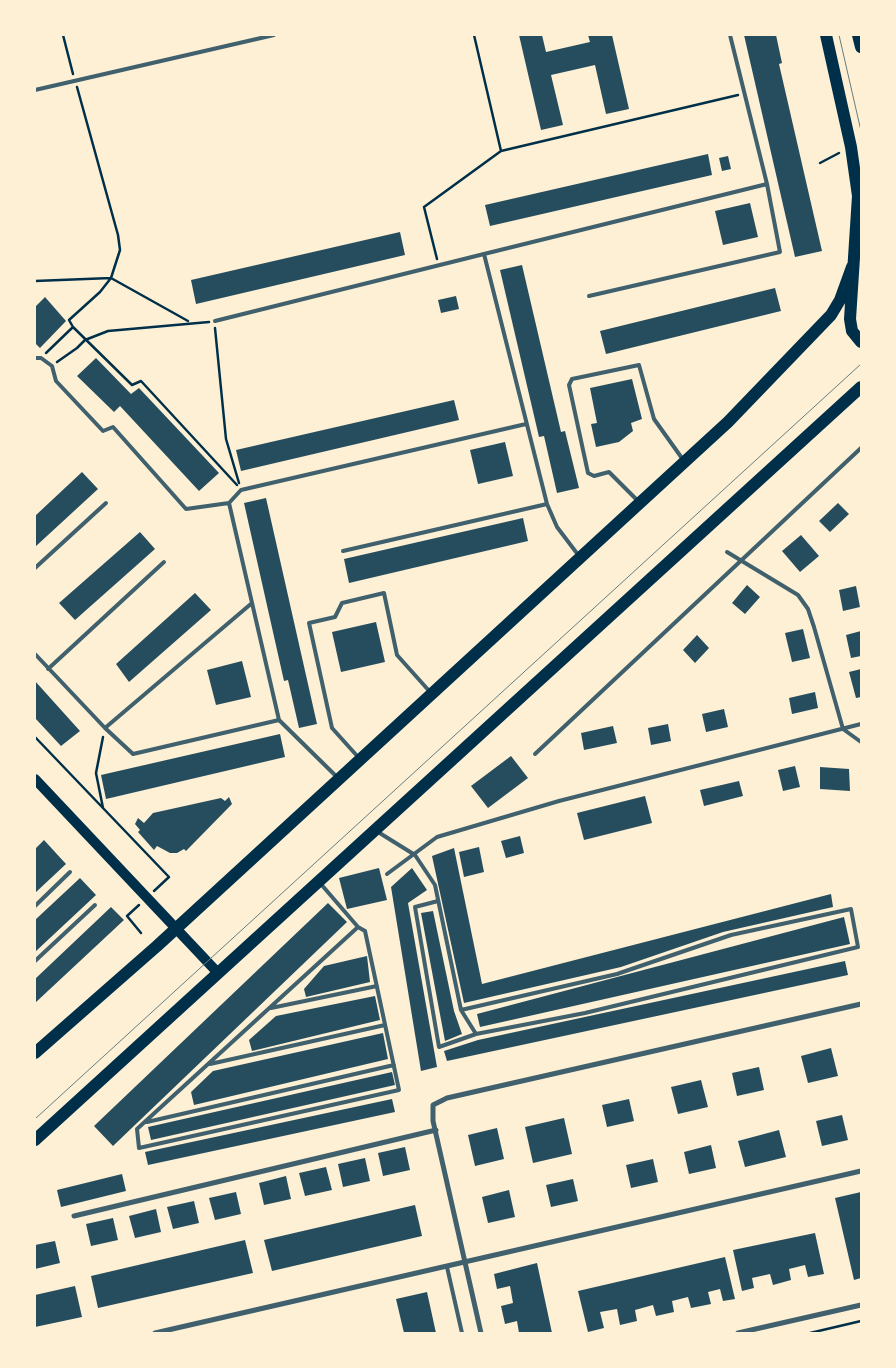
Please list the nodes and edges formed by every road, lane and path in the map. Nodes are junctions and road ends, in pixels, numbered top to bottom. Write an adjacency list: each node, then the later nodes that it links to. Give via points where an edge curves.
1 (63, 35): 8 (path)
2 (274, 35): 8 (lane)
3 (474, 35): 11 (path)
4 (730, 35): 10 (lane)
5 (826, 35): 13 (main road)
6 (858, 35): 7 (main road)
7 (861, 47)
8 (76, 81): 9 (lane); 17 (path, via 118,235 120,250)
9 (35, 90)
10 (744, 93): 11 (path); 12 (lane)
11 (501, 151): 15 (path, via 424,207)
12 (767, 184): 14 (lane); 19 (lane, via 781,248 779,253)
13 (859, 195): 16 (main road)
14 (484, 254): 15 (lane); 29 (lane)
15 (438, 265): 20 (lane)
16 (852, 268): 24 (main road, via 850,319 852,331); 31 (main road, via 840,300 820,328)
17 (111, 278): 18 (path); 21 (path); 22 (path, via 69,320)
18 (35, 281)
19 (589, 296)
20 (214, 321): 21 (path); 32 (path, via 226,439)
21 (190, 322): 23 (path, via 108,331)
22 (73, 327): 23 (path); 26 (path)
23 (84, 340): 27 (path); 32 (path, via 132,385 141,381)
24 (861, 342)
25 (35, 358): 26 (lane)
26 (41, 358): 27 (lane)
27 (52, 366): 34 (lane, via 56,381 96,424 103,431 112,427 186,509)
28 (861, 387): 58 (main road)
29 (526, 424): 32 (lane); 36 (lane)
30 (861, 448): 40 (lane)
31 (684, 462): 35 (main road); 35 (lane, via 654,419 639,365 572,379 569,385 588,473 594,476 609,472)
32 (241, 490): 34 (lane)
33 (106, 503): 42 (lane)
34 (229, 503): 43 (lane)
35 (640, 503): 39 (main road)
36 (547, 504): 37 (lane); 39 (lane, via 557,526)
37 (343, 552)
38 (727, 552): 40 (lane)
39 (580, 557): 46 (main road)
40 (741, 559): 50 (lane, via 798,595 808,609); 53 (lane)
41 (164, 562): 45 (lane)
42 (35, 568)
43 (252, 603): 47 (lane); 49 (lane)
44 (35, 654): 45 (lane)
45 (48, 669): 49 (lane)
46 (432, 694): 54 (main road); 54 (lane, via 397,655 384,593 342,603 335,617 309,623 332,728)
47 (278, 720): 49 (lane, via 133,754); 56 (lane)
48 (861, 724): 50 (lane)
49 (105, 728): 57 (path, via 96,772)
50 (843, 729): 52 (lane); 59 (lane, via 569,798 437,836)
51 (35, 738): 57 (path)
52 (861, 742)
53 (534, 754)
54 (360, 759): 56 (main road)
55 (35, 778): 63 (main road)
56 (338, 779): 67 (main road)
57 (103, 808): 63 (path, via 169,877)
58 (375, 830): 59 (lane); 62 (main road)
59 (415, 855): 61 (lane); 64 (lane, via 435,885)
60 (70, 872): 66 (lane)
61 (387, 874)
62 (319, 881): 68 (lane); 71 (main road)
63 (148, 896): 67 (main road); 69 (path, via 127,916)
64 (438, 901): 75 (lane); 77 (lane, via 415,907 439,1047)
65 (95, 905): 70 (lane)
66 (35, 906)
67 (177, 927): 71 (main road); 78 (main road)
68 (358, 928): 72 (lane, via 365,931); 74 (lane)
69 (141, 933)
70 (35, 961)
71 (218, 973): 83 (main road)
72 (376, 986): 74 (lane); 76 (lane)
73 (861, 1004): 82 (street, via 447,1098 434,1105)
74 (269, 1009): 79 (lane)
75 (461, 1010): 77 (lane); 77 (lane, via 617,974 731,935 851,909 858,947 585,1013)
76 (385, 1025): 79 (lane); 80 (lane)
77 (476, 1034)
78 (35, 1053)
79 (207, 1065): 81 (lane)
80 (394, 1065): 81 (lane); 81 (lane, via 399,1090 139,1148 137,1129)
81 (145, 1122)
82 (436, 1130): 85 (street); 86 (street)
83 (35, 1140)
84 (861, 1171): 86 (street)
85 (74, 1216)
86 (466, 1263): 87 (street); 92 (street)
87 (447, 1267): 90 (street); 91 (lane)
88 (861, 1305): 93 (street)
89 (861, 1321): 94 (path)
90 (155, 1333)
91 (462, 1333)
92 (481, 1333)
93 (738, 1333)
94 (810, 1333)

